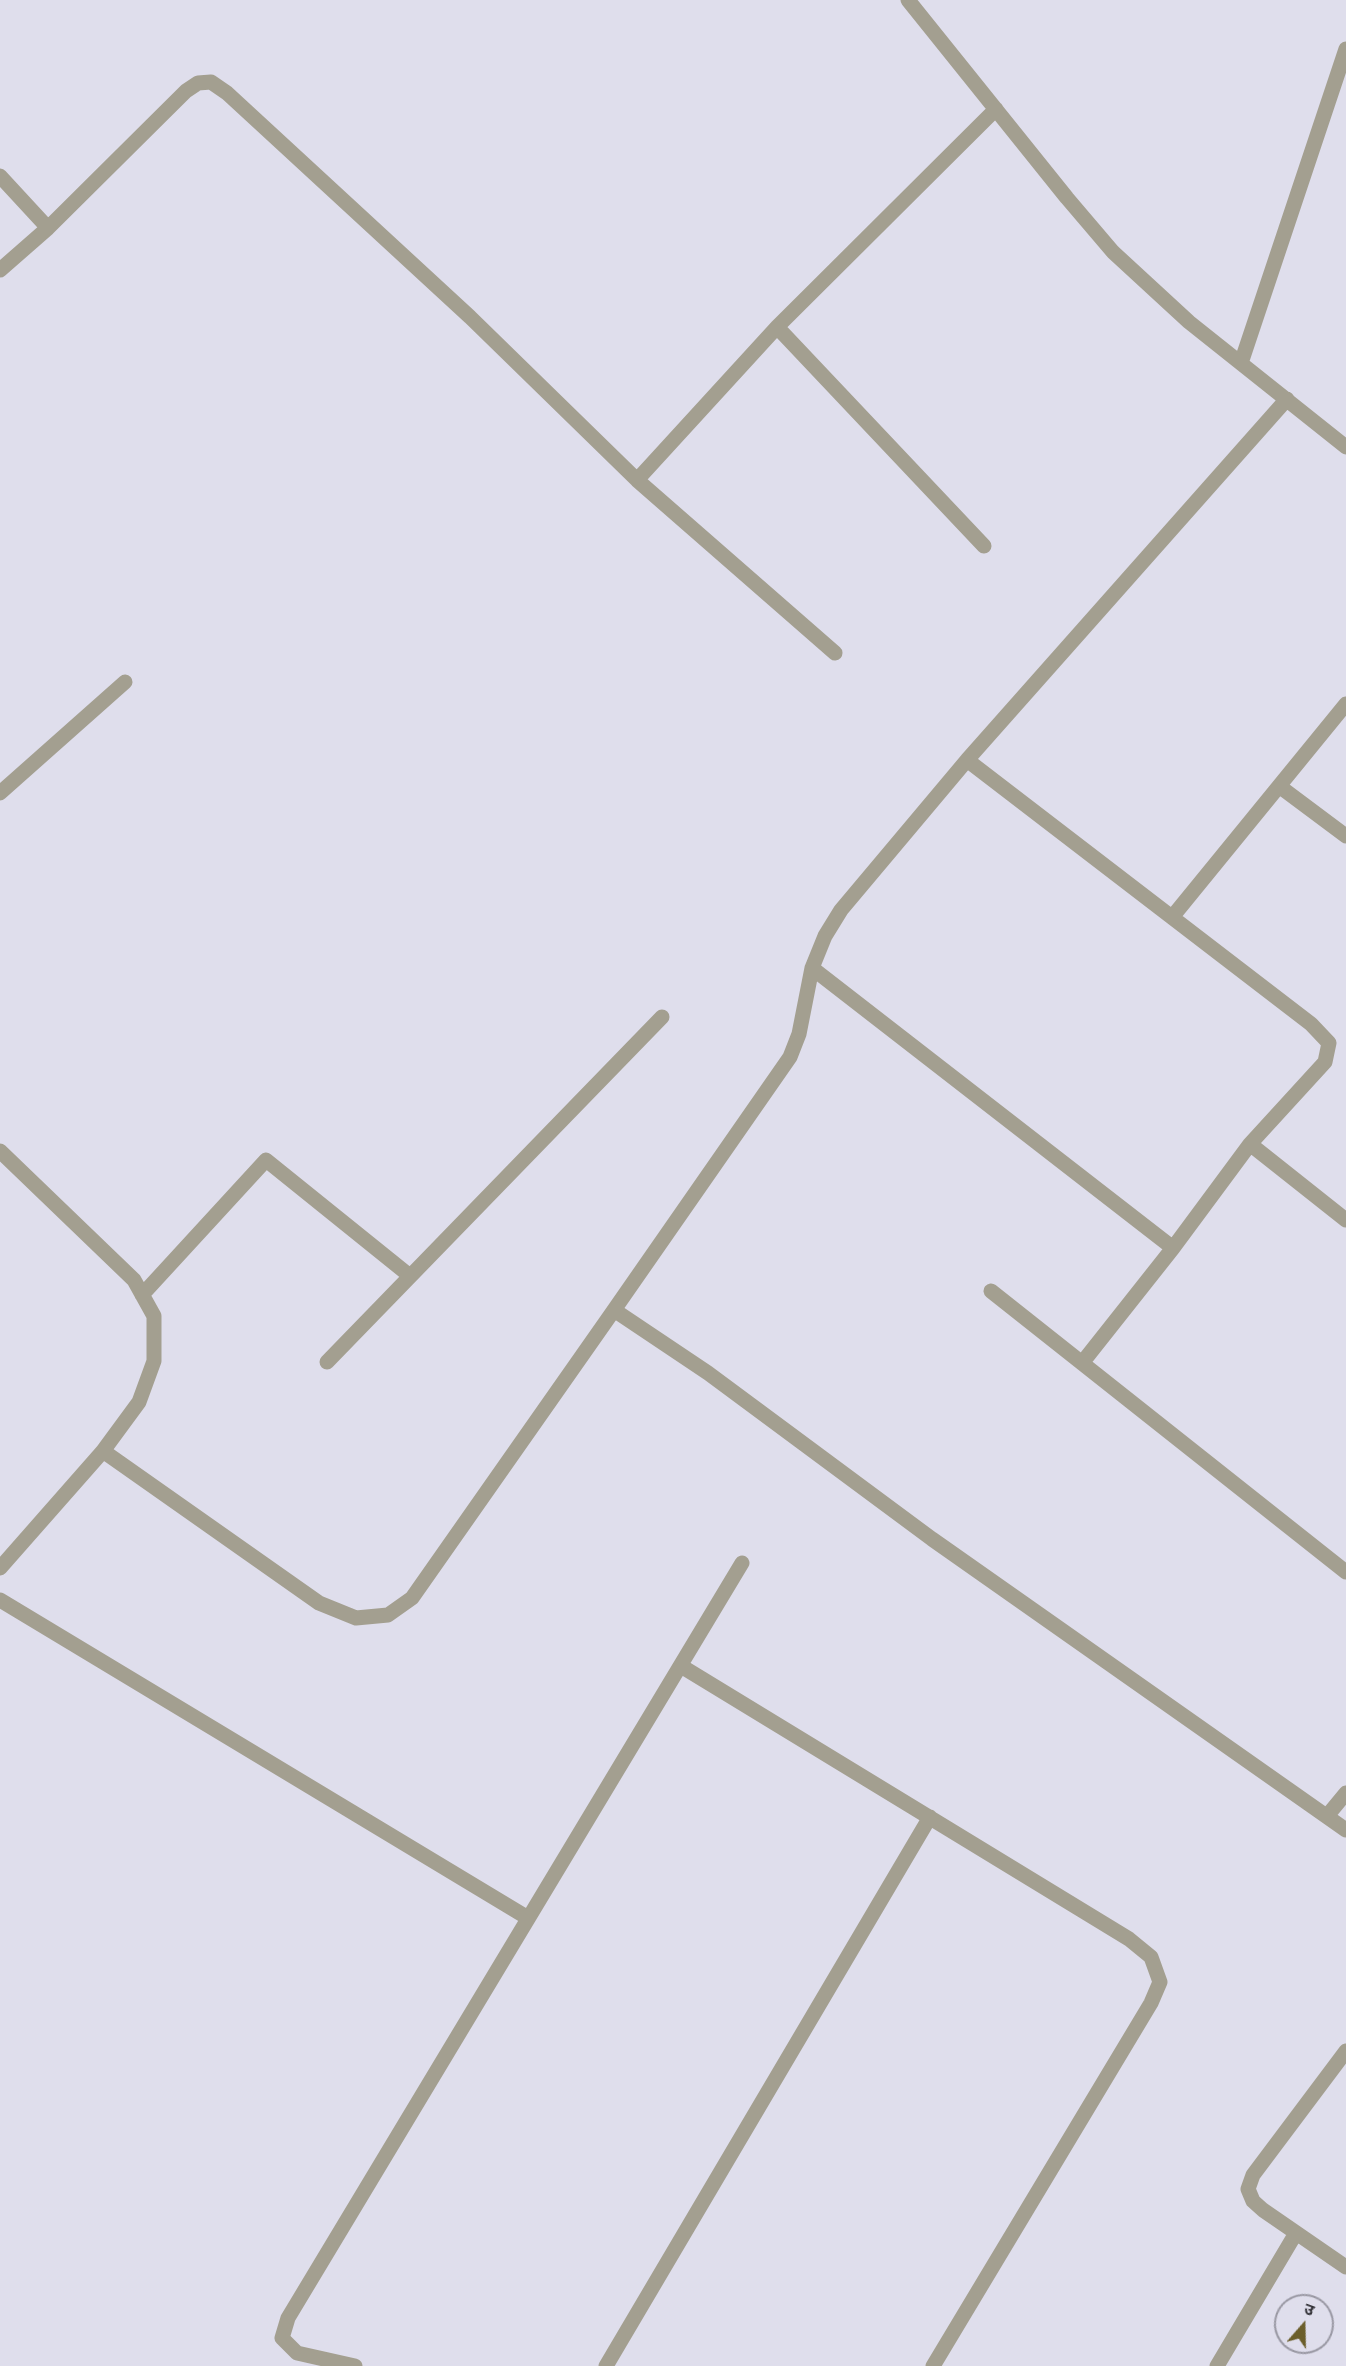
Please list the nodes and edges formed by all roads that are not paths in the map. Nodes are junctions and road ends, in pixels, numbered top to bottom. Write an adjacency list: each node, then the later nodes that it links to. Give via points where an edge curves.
1 (908, 0): 3 (street)
2 (1346, 49): 8 (street)
3 (996, 109): 7 (street); 8 (street, via 1113,252)
4 (0, 176): 5 (street)
5 (48, 228): 6 (street); 11 (street, via 186,91 198,83 211,82 470,317)
6 (0, 270)
7 (777, 327): 11 (street); 12 (street)
8 (1240, 363): 9 (street)
9 (1287, 399): 10 (street); 16 (street)
10 (1346, 447)
11 (637, 480): 13 (street)
12 (984, 546)
13 (835, 653)
14 (125, 682): 18 (street)
15 (1346, 704): 17 (street)
16 (967, 760): 20 (street); 21 (street, via 841,910)
17 (1279, 786): 19 (street); 20 (street)
18 (0, 793)
19 (1346, 836)
20 (1173, 916): 23 (street, via 1311,1024 1329,1043 1325,1062)
21 (812, 968): 26 (street); 30 (street, via 799,1034 790,1057)
22 (662, 1017): 27 (street)
23 (1250, 1144): 25 (street); 26 (street)
24 (0, 1151): 29 (street, via 134,1280)
25 (1346, 1220)
26 (1173, 1248): 32 (street)
27 (410, 1276): 29 (street, via 266,1160); 31 (street)
28 (991, 1291): 32 (street)
29 (142, 1295): 33 (street, via 154,1316 154,1361 139,1402)
30 (614, 1310): 33 (street, via 412,1598 388,1616 356,1618 319,1603); 40 (street)
31 (327, 1362)
32 (1082, 1363): 36 (street)
33 (103, 1451): 35 (street)
34 (742, 1563): 38 (street)
35 (0, 1568)
36 (1346, 1572)
37 (0, 1600): 43 (street)
38 (681, 1666): 41 (street); 43 (street)
39 (1346, 1793): 40 (street)
40 (1328, 1816): 42 (street)
41 (930, 1817): 48 (street); 49 (street, via 1130,1939 1151,1957 1160,1982)
42 (1346, 1830)
43 (528, 1918): 47 (street, via 288,2318 282,2338 297,2353)
44 (1346, 2051): 45 (street, via 1253,2175 1248,2189 1253,2201)
45 (1296, 2233): 46 (street); 50 (street)
46 (1346, 2267)
47 (355, 2366)
48 (606, 2366)
49 (933, 2366)
50 (1217, 2366)

